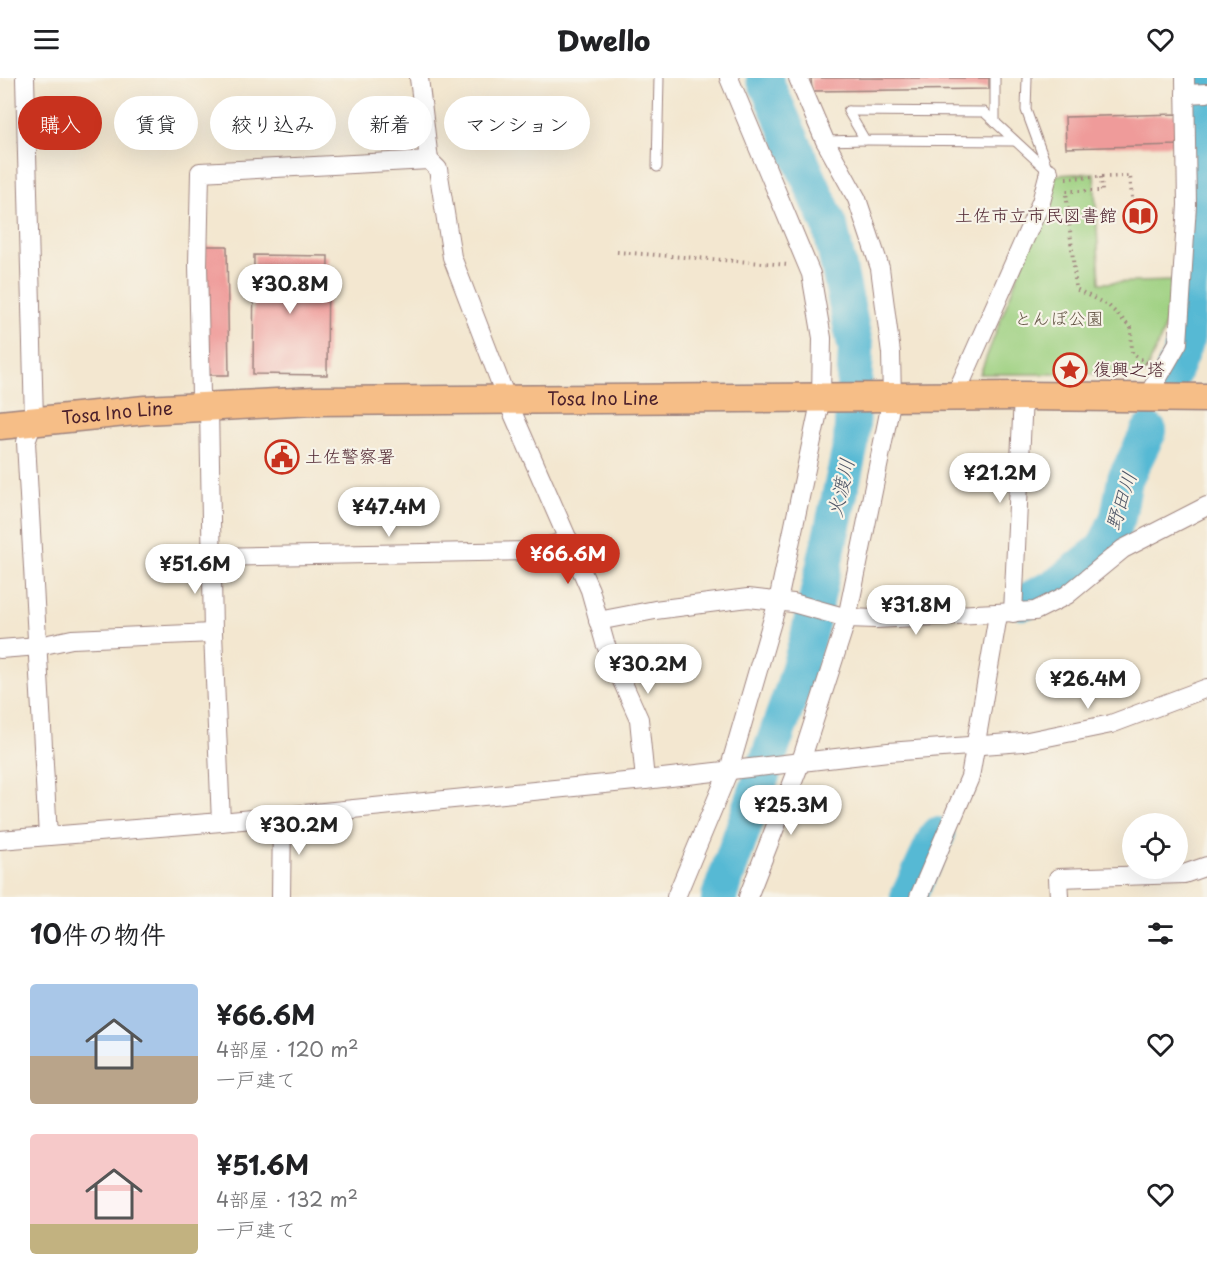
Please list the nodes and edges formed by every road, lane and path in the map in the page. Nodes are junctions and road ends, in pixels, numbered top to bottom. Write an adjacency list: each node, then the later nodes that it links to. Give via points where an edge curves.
1 (25, 78): 29 (street)
2 (419, 78): 14 (street)
3 (659, 78): 15 (lane)
4 (729, 78): 20 (street)
5 (798, 78): 12 (street)
6 (995, 78): 10 (lane)
7 (1027, 78): 16 (lane, via 1026,110)
8 (1185, 86): 9 (street); 21 (street, via 1187,205 1178,343)
9 (1207, 93)
10 (995, 122): 11 (lane, via 984,112 848,111); 13 (lane)
11 (865, 140): 12 (lane); 13 (lane)
12 (825, 141): 24 (street, via 857,199 880,268 891,352)
13 (1015, 141): 16 (lane)
14 (429, 160): 27 (street, via 438,169 452,257); 28 (street, via 200,172 201,395)
15 (657, 168)
16 (1048, 175): 17 (path); 25 (street, via 1041,202)
17 (1101, 177): 18 (path, via 1130,176); 21 (path, via 1102,191 1066,191 1076,289 1109,306 1131,328 1132,353)
18 (1133, 208)
19 (617, 252): 20 (path)
20 (808, 266): 23 (street, via 822,338)
21 (1154, 385): 22 (main road, Tosa Ino Line); 26 (main road, Tosa Ino Line)
22 (1023, 396): 25 (main road, Tosa Ino Line); 35 (street)
23 (824, 398): 24 (main road, Tosa Ino Line); 27 (main road, Tosa Ino Line); 34 (street)
24 (886, 398): 25 (main road, Tosa Ino Line); 36 (street)
25 (954, 398)
26 (1207, 398)
27 (507, 400): 28 (main road, Tosa Ino Line, via 314,401); 32 (street)
28 (209, 407): 29 (main road, Tosa Ino Line); 33 (street)
29 (34, 420): 30 (main road, Tosa Ino Line); 39 (street, via 26,442)
30 (0, 425)
31 (1207, 506): 35 (street, via 1123,549 1067,595 1035,611)
32 (569, 540): 33 (street, via 531,551); 37 (street)
33 (212, 557): 38 (street)
34 (786, 602): 36 (street); 37 (street, via 748,598); 44 (street)
35 (1006, 614): 36 (street, via 876,619); 42 (street)
36 (842, 616): 43 (street)
37 (598, 621): 45 (street, via 639,719)
38 (213, 633): 39 (street, via 72,639); 47 (street)
39 (39, 646): 40 (street); 48 (street)
40 (0, 649)
41 (1206, 691): 42 (street, via 1111,724 1023,742)
42 (975, 747): 43 (street); 54 (street, via 970,777)
43 (798, 762): 44 (street); 53 (street)
44 (736, 769): 45 (street); 52 (street)
45 (645, 780): 46 (street)
46 (282, 815): 47 (street); 51 (street)
47 (221, 822): 48 (street)
48 (48, 836): 49 (street)
49 (0, 840)
50 (1207, 866): 55 (street, via 1184,874 1058,878)
51 (280, 897)
52 (676, 897)
53 (748, 897)
54 (919, 897)
55 (1059, 897)

